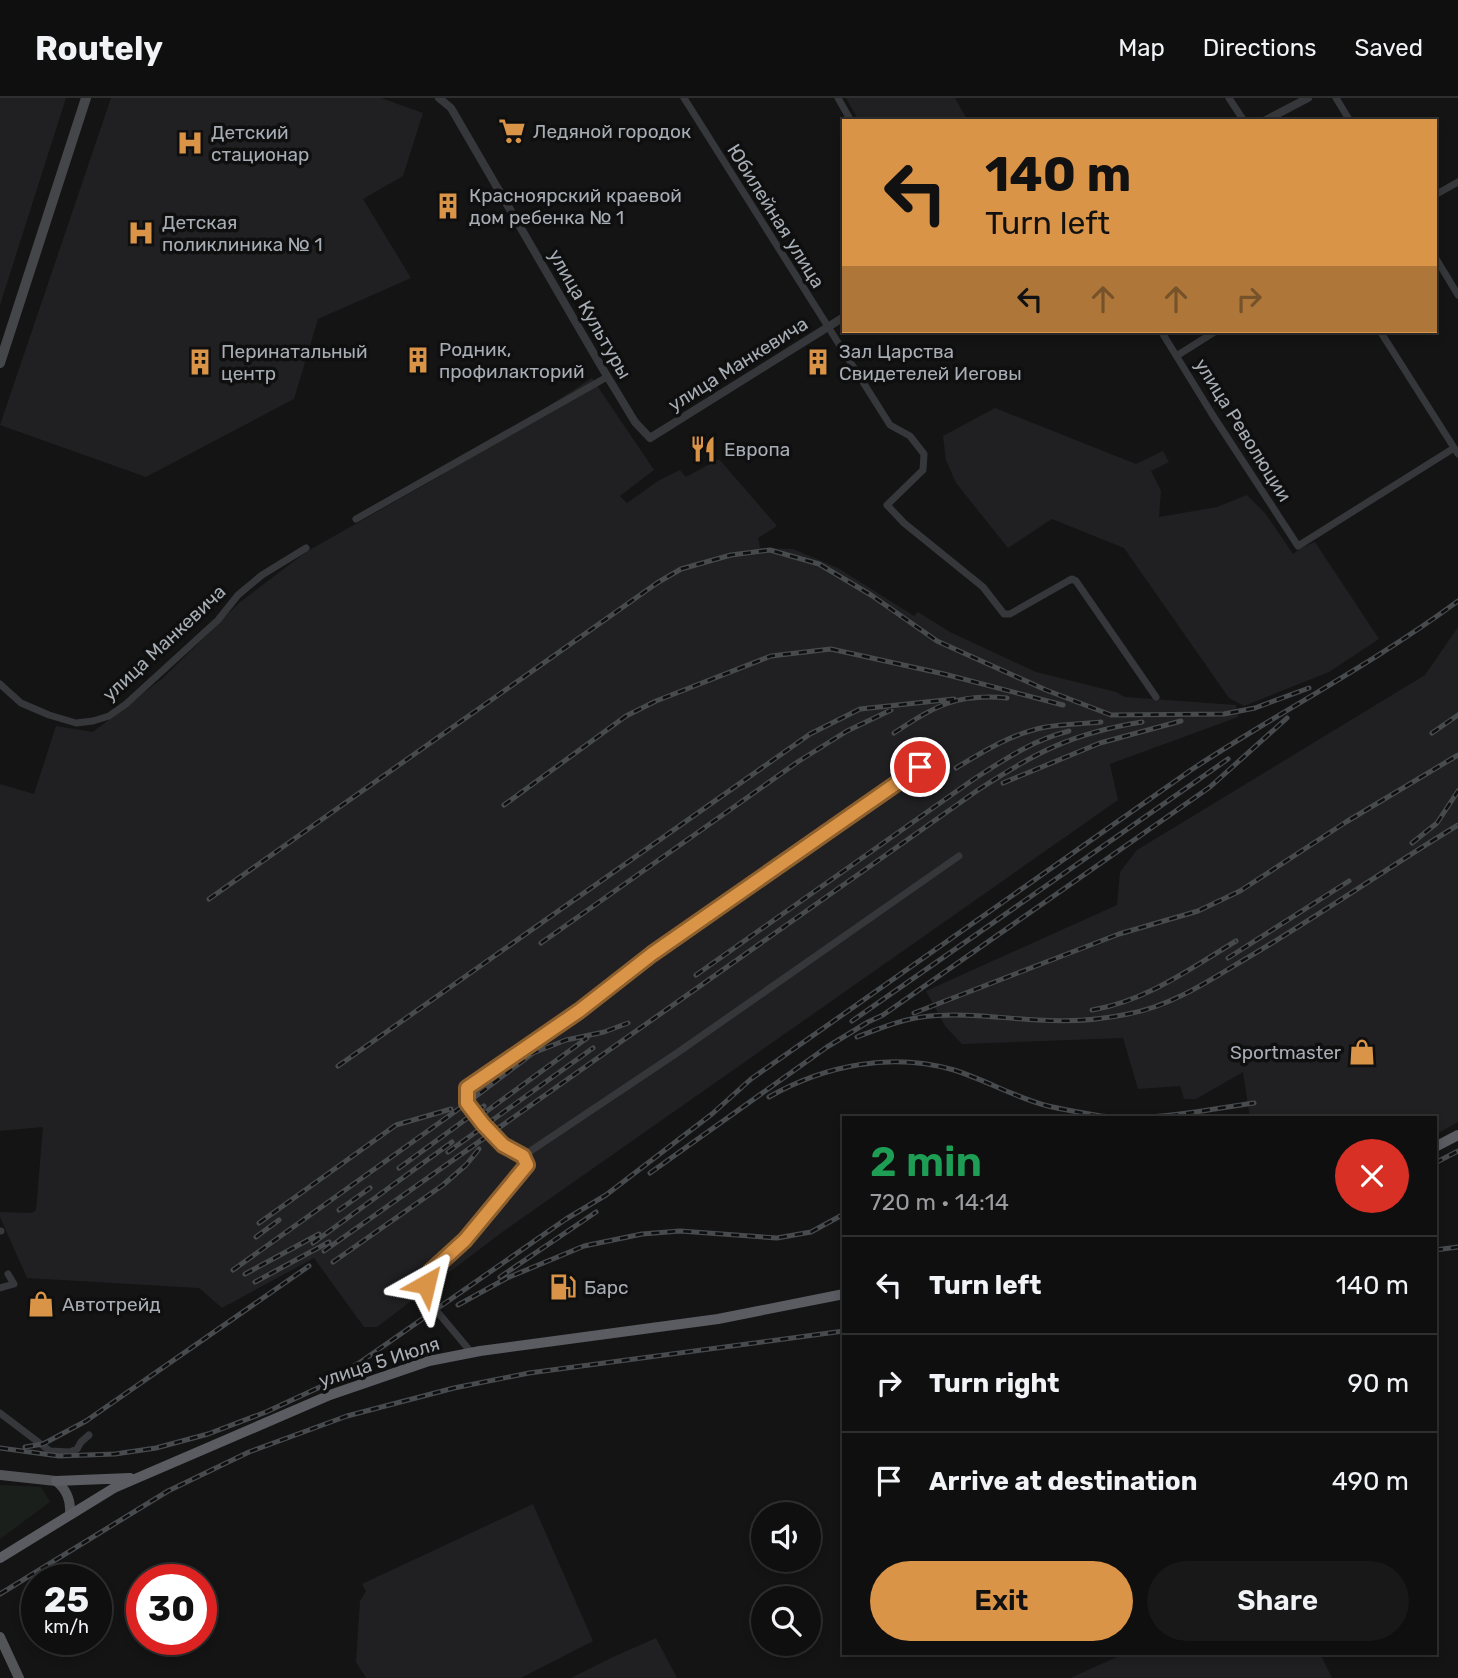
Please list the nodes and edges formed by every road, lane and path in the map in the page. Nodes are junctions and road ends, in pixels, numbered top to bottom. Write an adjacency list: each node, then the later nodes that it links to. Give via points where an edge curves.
1 (86, 98): 22 (main road)
2 (439, 98): 23 (street, улица Культуры, via 451,108 483,160)
3 (684, 98): 17 (street, Юбилейная улица)
4 (838, 98): 8 (street)
5 (1228, 98): 9 (street)
6 (1308, 98): 10 (street)
7 (1336, 98): 11 (street)
8 (850, 119)
9 (1243, 119)
10 (1268, 119)
11 (1349, 119)
12 (1458, 182): 13 (street)
13 (1437, 194)
14 (1437, 260): 15 (street)
15 (1458, 295)
16 (842, 318): 17 (street, улица Манкевича)
17 (827, 327): 24 (street, улица Манкевича); 29 (street, Юбилейная улица, via 890,425 910,436 924,454 923,470 887,505 983,587 999,611 1010,614 1068,581 1076,581)
18 (1162, 333): 21 (street, улица Революции)
19 (1213, 333): 21 (street)
20 (1381, 333): 25 (street)
21 (1178, 355): 25 (street, улица Революции, via 1298,546)
22 (0, 363)
23 (607, 377): 24 (street, улица Культуры); 26 (street)
24 (650, 439)
25 (1456, 451)
26 (356, 519)
27 (306, 548): 28 (street, улица Манкевича, via 238,595 208,629 109,716 76,723 21,704)
28 (0, 684)
29 (1156, 697)
30 (920, 767): 34 (street, via 467,1088 467,1103 483,1124 503,1145)
31 (959, 856): 34 (street)
32 (1458, 1135): 33 (highway)
33 (1437, 1146)
34 (523, 1156): 38 (street, via 527,1165 465,1240 431,1271 426,1284 435,1310)
35 (8, 1274): 36 (street, via 13,1284)
36 (0, 1288)
37 (842, 1294): 38 (highway, улица 5 Июля, via 718,1319)
38 (471, 1352): 42 (highway, улица 5 Июля, via 429,1361 330,1395)
39 (0, 1413): 40 (street, via 50,1451 70,1452)
40 (89, 1435)
41 (0, 1475): 43 (main road)
42 (143, 1476): 43 (highway); 44 (highway, улица 5 Июля)
43 (56, 1481): 44 (main road, via 69,1498)
44 (70, 1514): 45 (highway, улица 5 Июля)
45 (0, 1558)
46 (0, 1637): 47 (main road)
47 (17, 1674)

